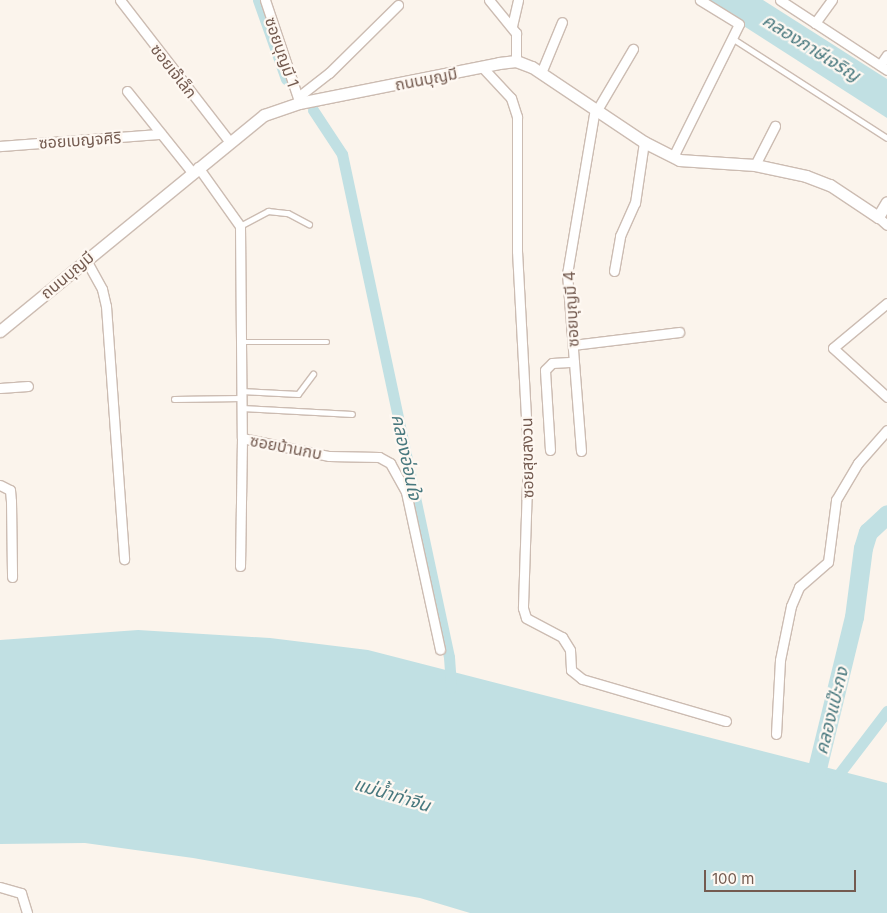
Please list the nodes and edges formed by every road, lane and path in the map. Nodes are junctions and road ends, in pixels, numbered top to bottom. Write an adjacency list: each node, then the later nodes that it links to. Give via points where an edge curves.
1 (120, 0): 25 (street, ซอยเจ๊เล็ก)
2 (265, 0): 20 (street, ซอยบุญมี 1)
3 (489, 0): 11 (street)
4 (518, 0): 11 (street)
5 (700, 0): 12 (street, via 739,24)
6 (780, 0): 10 (street)
7 (832, 0): 10 (street)
8 (398, 5): 20 (street)
9 (562, 22): 18 (street)
10 (815, 23): 17 (street)
11 (512, 26): 15 (street)
12 (731, 38): 24 (lane); 28 (street)
13 (633, 49): 21 (street)
14 (887, 55): 17 (street)
15 (516, 61): 16 (street, ถนนบุญมี); 18 (street)
16 (483, 68): 20 (street, ถนนบุญมี); 62 (street, ซอยสุขสงวน, via 511,98 516,117 517,251 528,455 523,608 526,618 562,636 570,650 571,670 582,679)
17 (883, 68)
18 (541, 73): 21 (street)
19 (127, 91): 23 (street)
20 (298, 100): 25 (street, ถนนบุญมี, via 264,115)
21 (596, 110): 26 (street); 43 (street, ซอยบุญมี 4, via 567,274)
22 (775, 126): 29 (street)
23 (161, 134): 27 (street, ซอยเบญจศิริ); 30 (street)
24 (887, 138)
25 (228, 141): 30 (street, ถนนบุญมี)
26 (644, 142): 28 (street); 37 (street, via 635,204 620,236)
27 (0, 146)
28 (673, 157): 29 (street, via 695,164)
29 (754, 165): 32 (street, via 830,185)
30 (195, 170): 35 (street); 36 (street, ถนนบุญมี)
31 (887, 202): 32 (street)
32 (878, 217): 34 (street)
33 (309, 224): 35 (lane, via 288,213 268,211)
34 (887, 225)
35 (240, 226): 41 (street, ซอยบ้านกบ)
36 (86, 260): 39 (street, ถนนบุญมี); 58 (street, via 100,282 106,306)
37 (614, 272)
38 (887, 303): 49 (street, via 833,348)
39 (0, 331)
40 (679, 332): 43 (street)
41 (241, 342): 42 (lane); 48 (street, ซอยบ้านกบ)
42 (327, 342)
43 (573, 345): 44 (street, ซอยบุญมี 4)
44 (574, 362): 55 (street, via 547,365); 56 (street, ซอยบุญมี 4)
45 (313, 374): 48 (lane, via 298,394)
46 (28, 386): 47 (street)
47 (0, 388)
48 (242, 394): 50 (lane); 51 (street, ซอยบ้านกบ)
49 (887, 397)
50 (174, 399)
51 (242, 408): 52 (lane); 54 (street, ซอยบ้านกบ)
52 (352, 414)
53 (887, 430): 63 (street, via 858,463 836,500 828,562 799,587 790,606 780,660)
54 (242, 438): 59 (street); 61 (street, ซอยบ้านกบ, via 329,456 379,457 390,463 406,492)
55 (550, 450)
56 (581, 450)
57 (0, 485): 60 (street, via 11,495)
58 (124, 559)
59 (240, 566)
60 (12, 577)
61 (440, 649)
62 (726, 720)
63 (776, 734)
64 (0, 887): 65 (street, via 17,889)
65 (27, 913)

